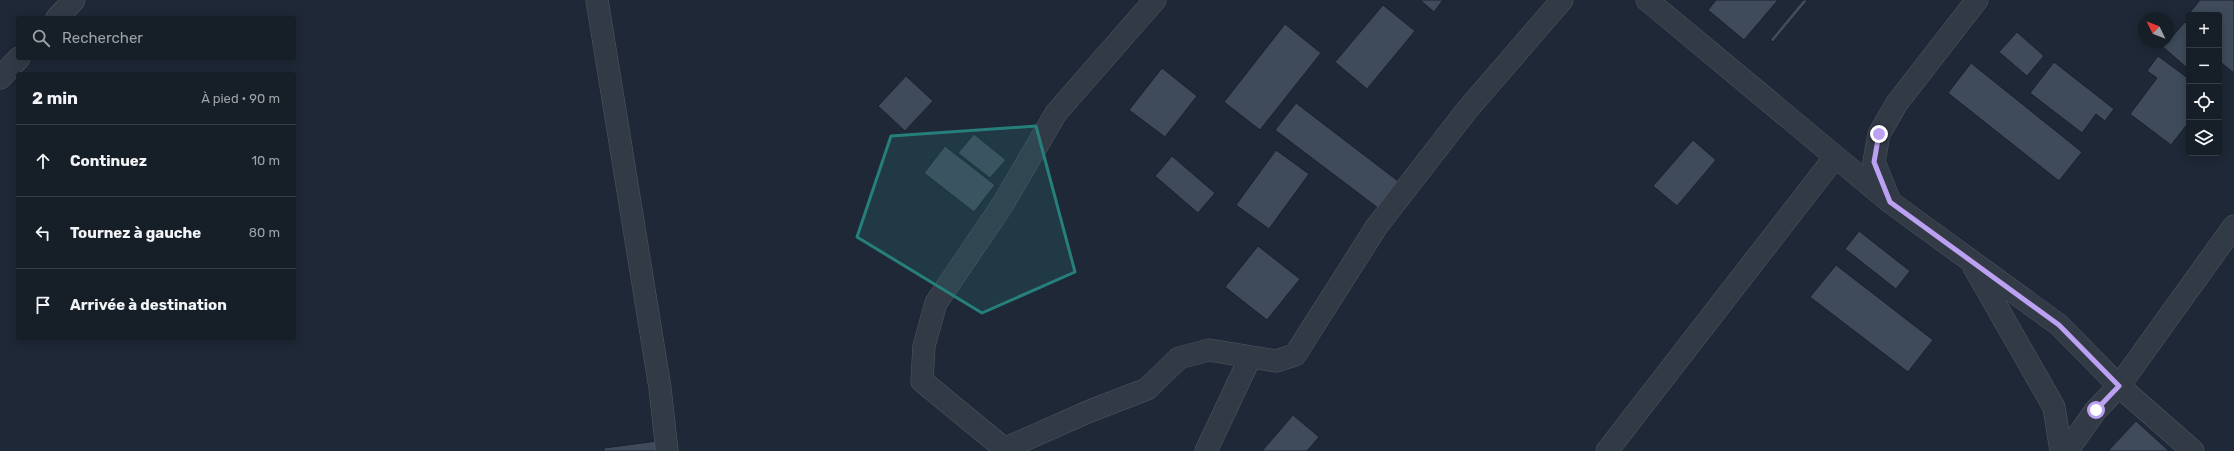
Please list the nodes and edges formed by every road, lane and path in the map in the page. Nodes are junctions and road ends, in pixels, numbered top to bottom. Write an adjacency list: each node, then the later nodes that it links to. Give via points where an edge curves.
1 (74, 0): 7 (street)
2 (597, 0): 17 (street, via 660,388)
3 (1155, 0): 16 (street, via 1056,113 1003,204 936,303 924,346 922,381)
4 (1562, 0): 14 (street, via 1467,110 1377,226 1295,355 1276,361)
5 (1647, 0): 10 (street)
6 (1977, 0): 11 (street, via 1897,103 1879,134 1874,162)
7 (59, 16)
8 (17, 60): 9 (street)
9 (0, 78)
10 (1836, 157): 11 (street); 19 (street)
11 (1890, 202): 13 (street)
12 (2234, 226): 15 (street)
13 (1972, 262): 15 (street, via 2059,325); 20 (street, via 2054,407)
14 (1250, 358): 16 (street, via 1209,350 1179,358 1147,389 1090,411); 18 (street)
15 (2119, 386): 21 (street, via 2096,410); 22 (street)
16 (1005, 450)
17 (667, 451)
18 (1206, 451)
19 (1607, 451)
20 (2060, 451)
21 (2067, 451)
22 (2193, 451)

